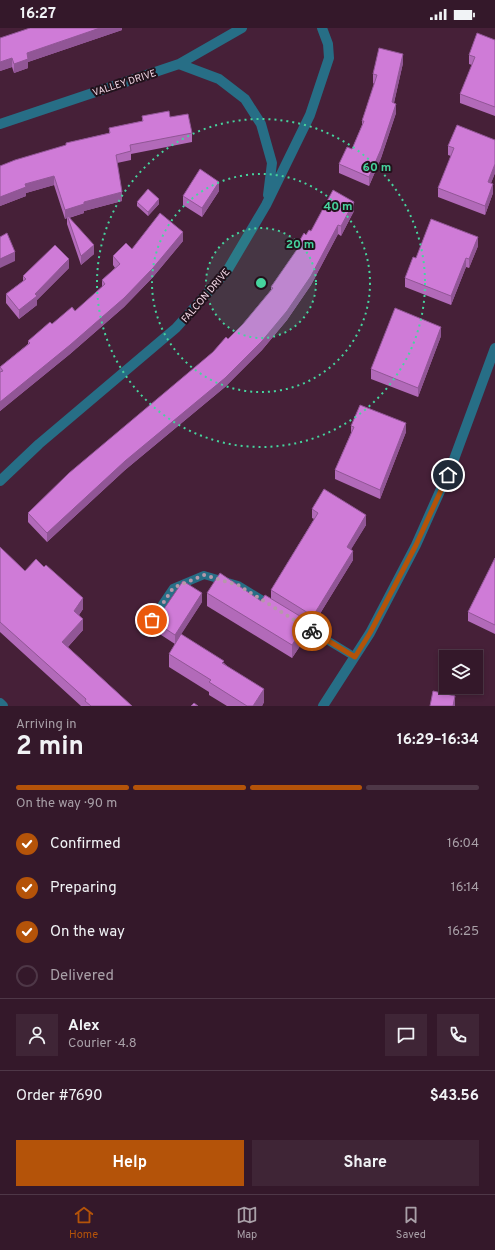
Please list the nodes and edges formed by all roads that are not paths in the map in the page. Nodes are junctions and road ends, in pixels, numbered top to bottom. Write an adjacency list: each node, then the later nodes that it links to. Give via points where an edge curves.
1 (242, 28): 3 (street, VALLEY DRIVE)
2 (322, 28): 5 (street, FALCON DRIVE, via 328,44 329,58 326,70 310,115)
3 (179, 64): 4 (street, VALLEY DRIVE); 5 (street, via 219,79 245,99 261,124 272,164)
4 (0, 124)
5 (266, 205): 7 (street, FALCON DRIVE, via 227,271 176,328)
6 (495, 348): 11 (street, via 437,501 370,633)
7 (0, 481)
8 (277, 609): 10 (lane, via 238,585 204,575 173,588)
9 (290, 617): 11 (lane)
10 (144, 631)
11 (355, 657): 14 (street)
12 (0, 703): 13 (street)
13 (3, 706)
14 (323, 706)

